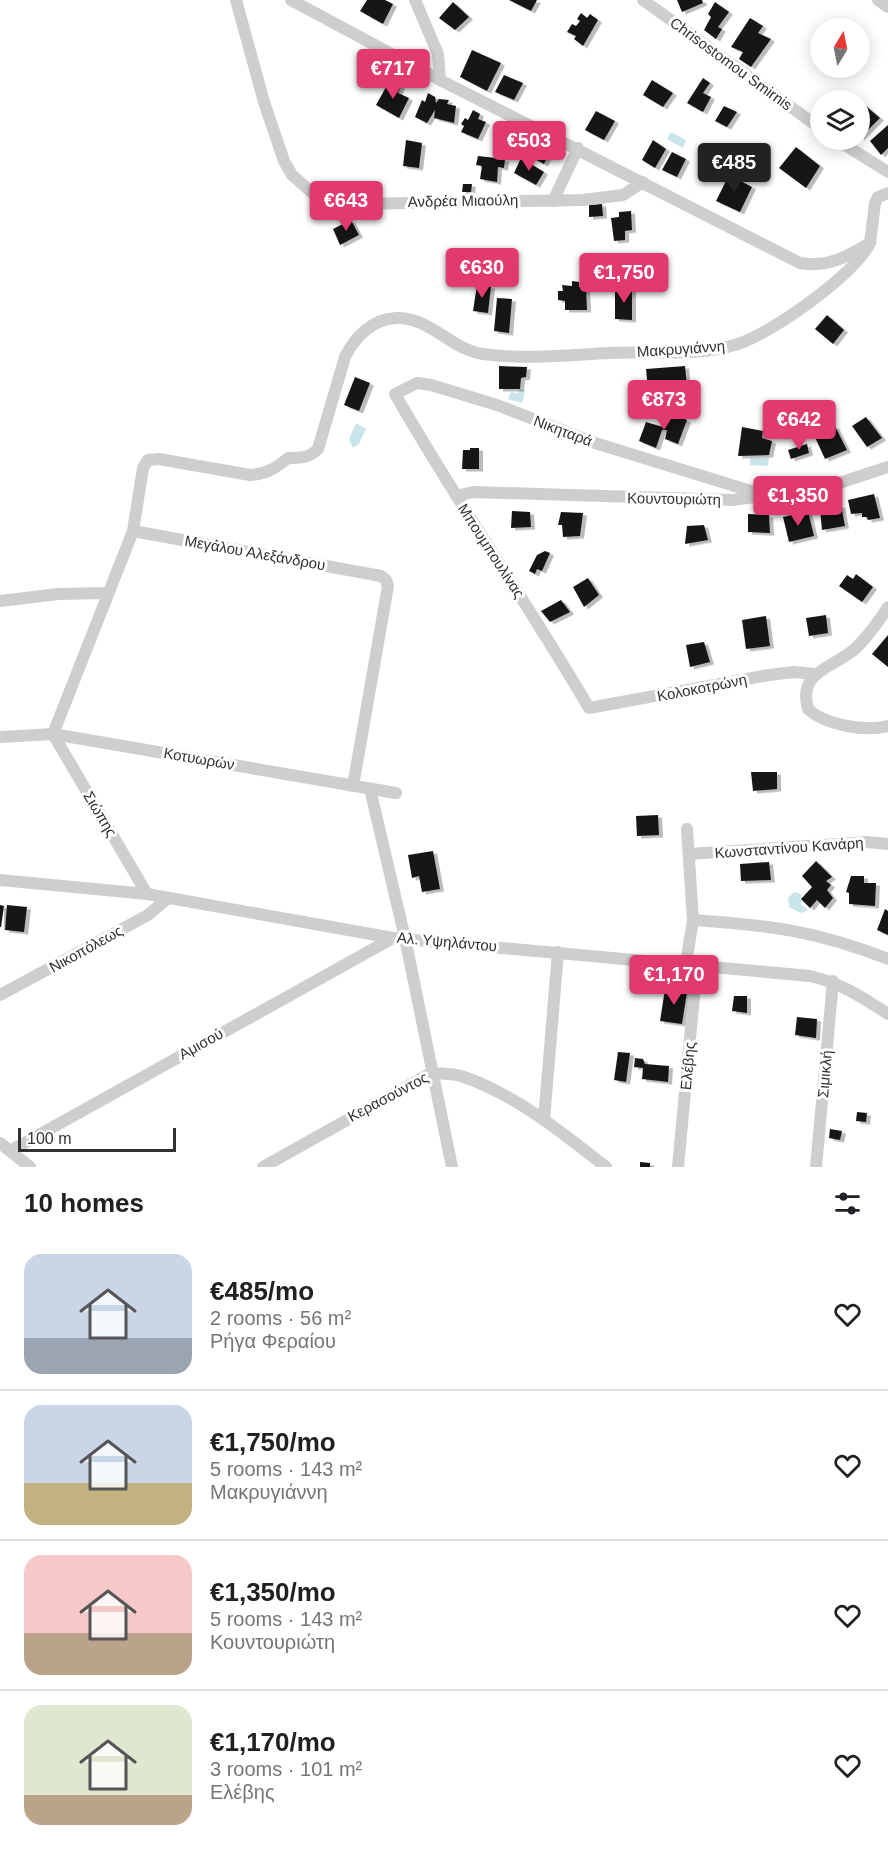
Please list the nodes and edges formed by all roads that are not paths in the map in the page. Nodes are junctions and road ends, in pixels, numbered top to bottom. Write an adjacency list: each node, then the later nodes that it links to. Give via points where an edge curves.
1 (236, 0): 14 (street, Ανδρέα Μιαούλη, via 284,161 292,175 316,196 353,204)
2 (291, 0): 7 (street)
3 (415, 0): 7 (street, via 438,54)
4 (643, 0): 8 (street, Chrisostomou Smirnis)
5 (878, 0): 6 (street)
6 (888, 7)
7 (440, 80): 9 (street)
8 (810, 121)
9 (578, 148): 12 (street); 14 (street)
10 (853, 150): 11 (street)
11 (888, 172)
12 (643, 182): 14 (street, Ανδρέα Μιαούλη, via 623,195); 15 (street, via 800,263 833,262)
13 (888, 194): 15 (street, via 878,197 875,203)
14 (553, 201)
15 (870, 243): 20 (street, Μακρυγιάννη, via 850,270 777,322 738,344 711,350 542,357 482,354 426,325 405,319 382,321 370,326 351,344 318,449 312,455 288,458 273,470 250,475 148,460 143,468)
16 (395, 394): 18 (street, Μπουμπουλίνας); 19 (street, Νικηταρά, via 417,383 431,385 497,405 596,443)
17 (888, 467): 19 (street, Κουντουριώτη, via 827,487)
18 (456, 496): 19 (street, Κουντουριώτη, via 473,492 733,500); 25 (street, Μπουμπουλίνας)
19 (768, 496)
20 (133, 531): 21 (street); 29 (street, Μεγάλου Αλεξάνδρου, via 386,580)
21 (108, 593): 22 (street); 27 (street)
22 (0, 601)
23 (888, 607): 24 (street, via 857,647)
24 (815, 674): 25 (street, Κολοκοτρώνη, via 769,675); 26 (street, via 805,695 814,716 839,724)
25 (589, 708)
26 (888, 726)
27 (53, 734): 28 (street, Κοτυωρών); 29 (street, Κοτυωρών); 36 (street, Σιώπης)
28 (0, 737)
29 (353, 786): 30 (street, Κοτυωρών)
30 (370, 789): 31 (street, Κοτυωρών); 39 (street)
31 (396, 793)
32 (687, 830): 34 (street, Ελέβης)
33 (888, 844): 34 (street, Κωνσταντίνου Κανάρη, via 846,843)
34 (689, 854): 38 (street, Ελέβης)
35 (0, 880): 36 (street, Αλ. Υψηλάντου)
36 (147, 894): 37 (street, Αλ. Υψηλάντου)
37 (168, 898): 39 (street, Αλ. Υψηλάντου); 44 (street, Νικοπόλεως, via 148,915)
38 (693, 920): 41 (street, via 792,929); 42 (street, Ελέβης)
39 (399, 938): 40 (street, Αλ. Υψηλάντου); 46 (street); 48 (street, Αμισού)
40 (558, 952): 42 (street, Αλ. Υψηλάντου); 47 (street)
41 (888, 959)
42 (691, 964): 43 (street, Αλ. Υψηλάντου); 53 (street, Ελέβης)
43 (833, 981): 45 (street, Αλ. Υψηλάντου); 54 (street, Σιμικλή)
44 (0, 995)
45 (888, 1014)
46 (431, 1073): 47 (street, Κερασούντος, via 462,1076); 50 (street, Κερασούντος); 51 (street)
47 (544, 1120): 52 (street, Κερασούντος)
48 (5, 1147): 49 (street)
49 (30, 1167)
50 (263, 1167)
51 (452, 1167)
52 (606, 1167)
53 (678, 1167)
54 (816, 1167)

